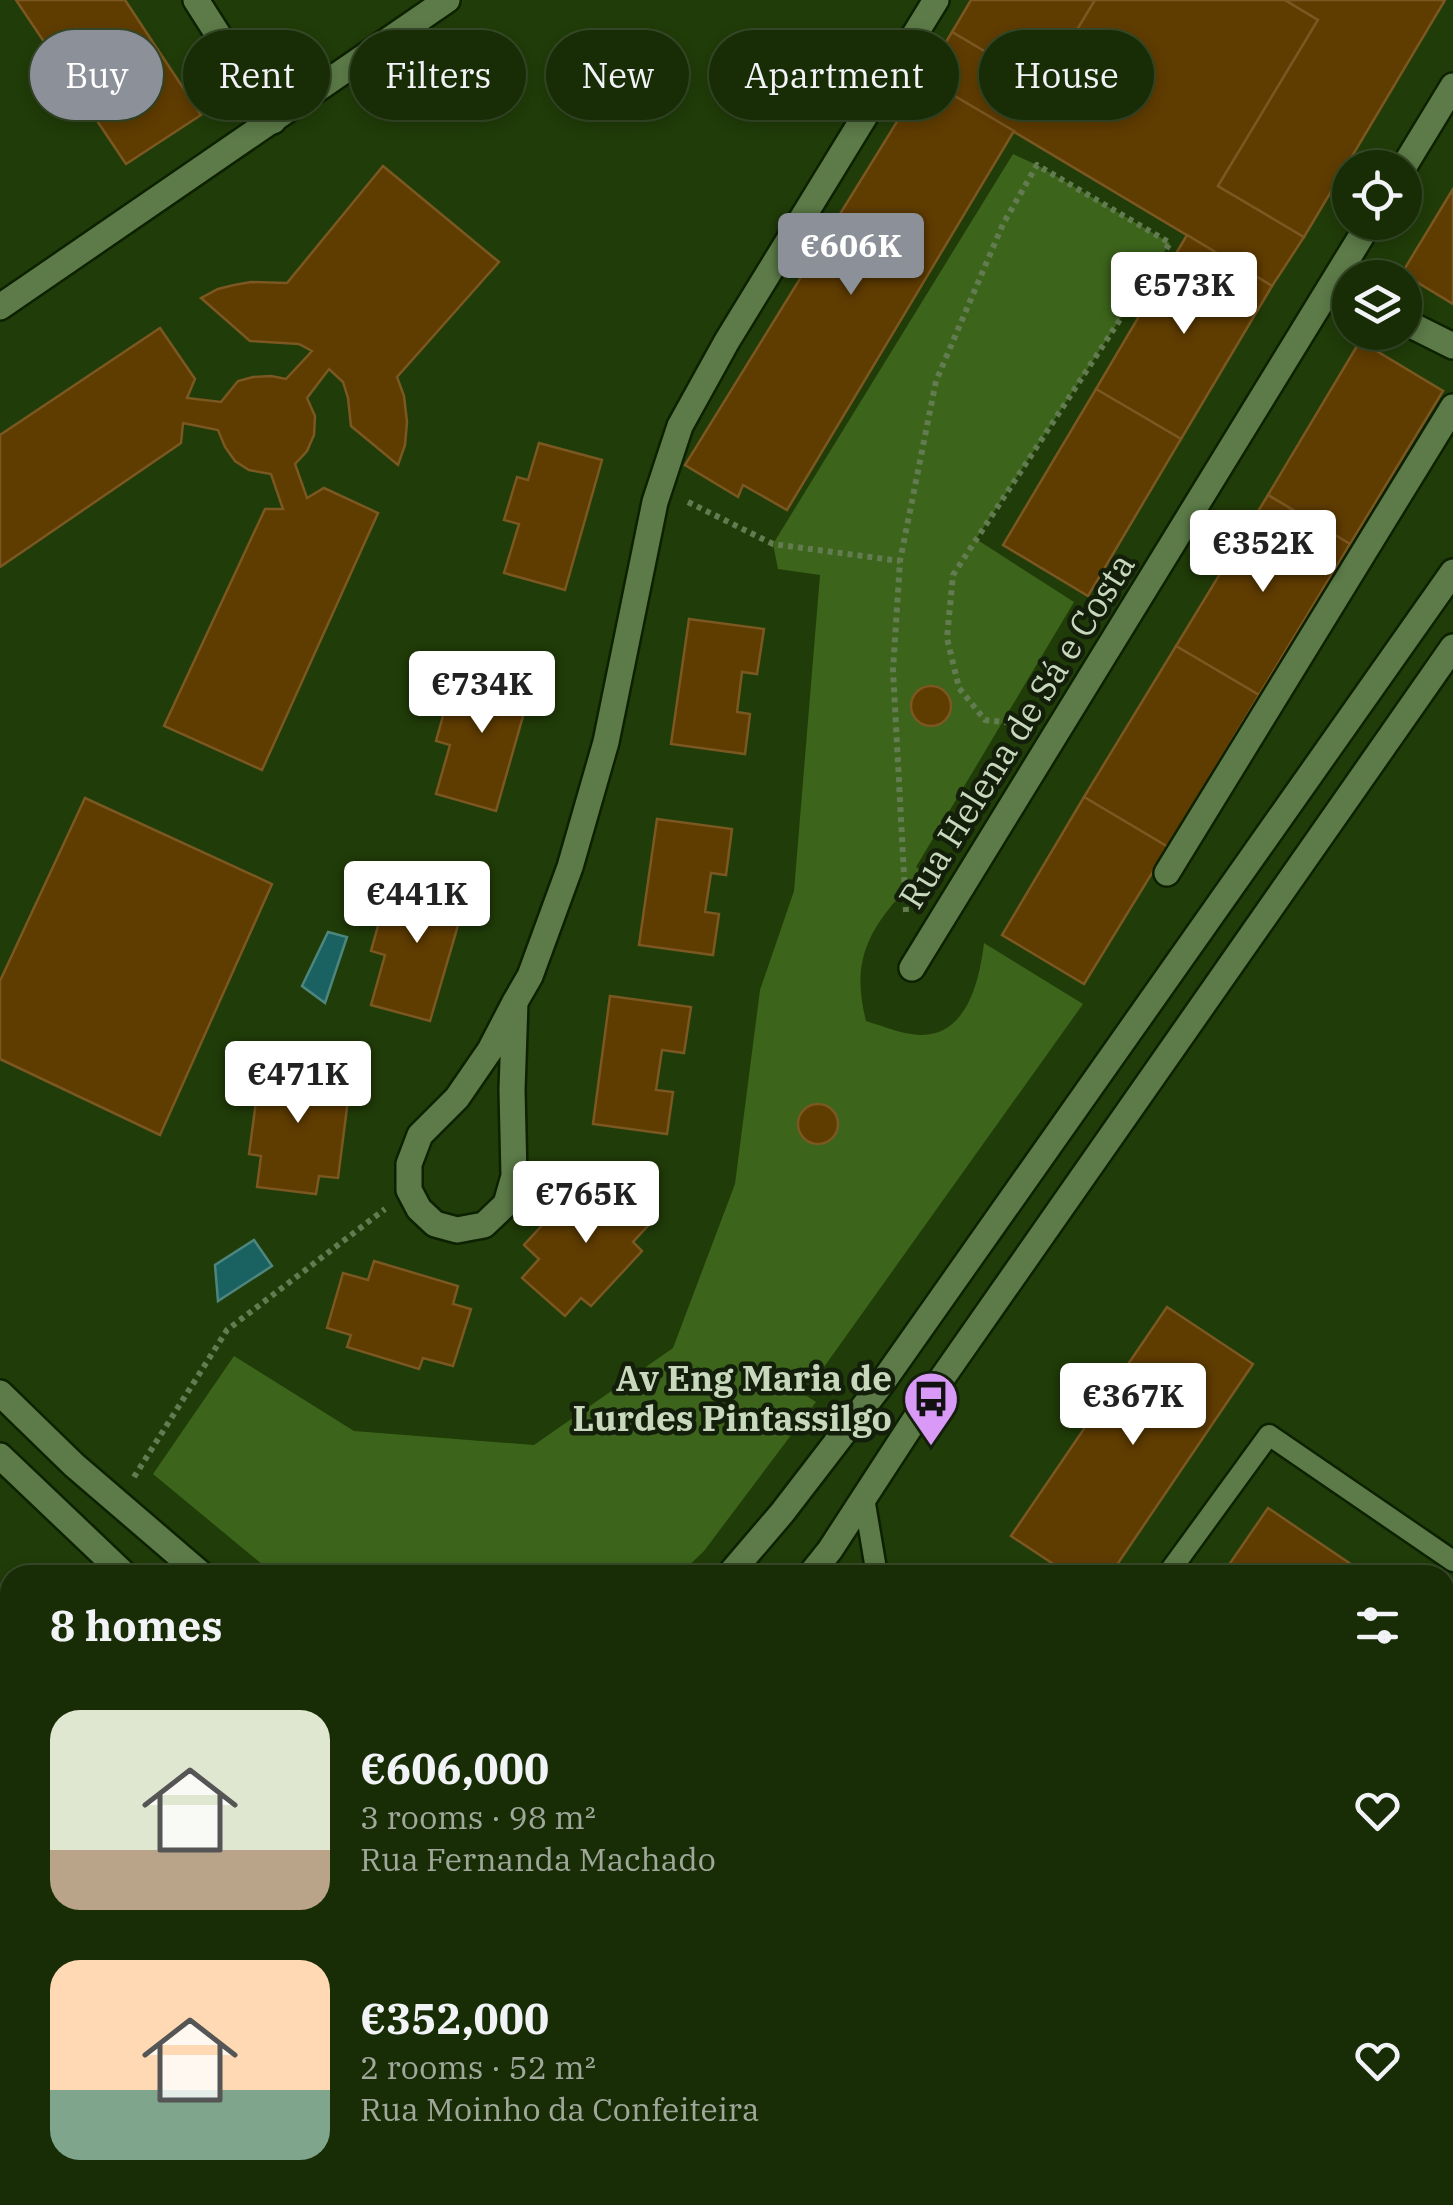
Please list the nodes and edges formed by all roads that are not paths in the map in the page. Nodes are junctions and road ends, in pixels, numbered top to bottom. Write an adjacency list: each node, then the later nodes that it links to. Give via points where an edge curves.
1 (196, 0): 5 (street)
2 (447, 0): 5 (street)
3 (936, 0): 16 (street, via 680,426 660,488 590,802)
4 (1453, 86): 6 (street)
5 (273, 121): 8 (street)
6 (1414, 150)
7 (1332, 302): 15 (street, Rua Helena de Sá e Costa)
8 (0, 308)
9 (1422, 330): 10 (street)
10 (1453, 346)
11 (1453, 407): 14 (street)
12 (1453, 572): 23 (street, via 882,1383)
13 (1453, 647): 19 (street)
14 (1167, 872)
15 (912, 968)
16 (516, 1002): 16 (street, via 514,1176 506,1204 484,1225 458,1230 435,1224 409,1190 409,1164 420,1135 458,1098)
17 (0, 1393): 22 (street)
18 (0, 1456): 21 (street)
19 (864, 1498): 24 (street); 25 (lane)
20 (1453, 1561): 26 (lane, via 1269,1435)
21 (114, 1565)
22 (190, 1565)
23 (738, 1565)
24 (818, 1565)
25 (875, 1565)
26 (1174, 1565)

